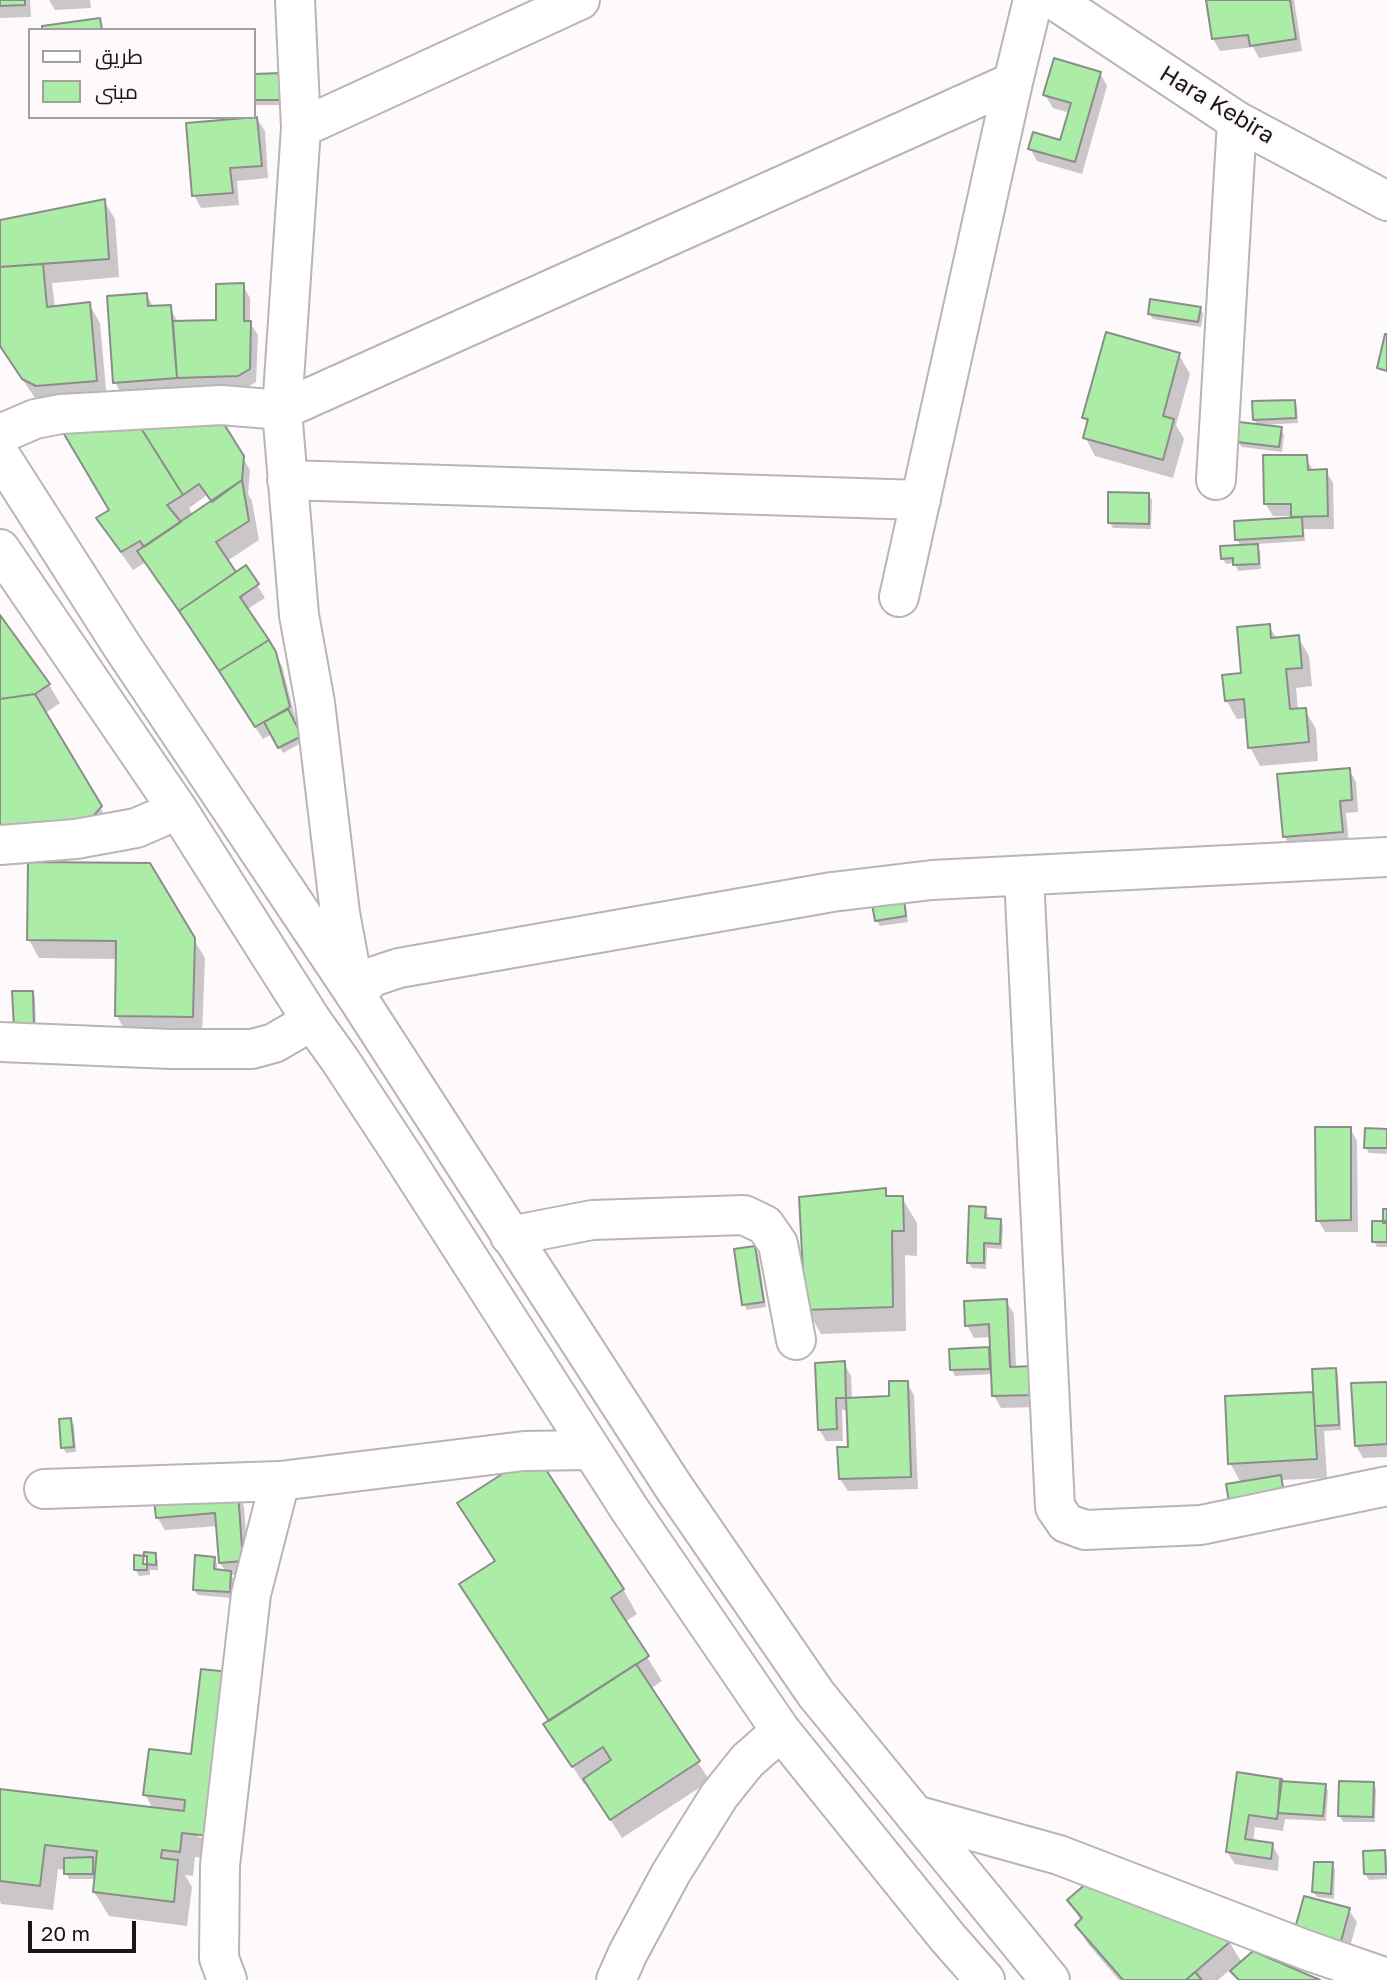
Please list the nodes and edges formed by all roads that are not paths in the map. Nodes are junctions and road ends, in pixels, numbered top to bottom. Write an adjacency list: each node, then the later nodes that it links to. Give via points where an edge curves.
1 (295, 0): 7 (street)
2 (580, 0): 7 (street)
3 (1033, 0): 5 (street)
4 (1078, 7): 6 (street, Hara Kebira)
5 (1013, 82): 9 (street); 14 (street)
6 (1237, 121): 8 (street, Hara Kebira); 13 (street)
7 (301, 128): 9 (street)
8 (1387, 201)
9 (282, 410): 10 (street, via 221,405 61,414 35,419); 12 (street)
10 (0, 435)
11 (0, 455): 21 (street)
12 (287, 480): 14 (street); 21 (street, via 299,615)
13 (1216, 480)
14 (921, 500): 16 (street)
15 (0, 549): 17 (street)
16 (899, 597)
17 (178, 810): 18 (street, via 136,828); 22 (street)
18 (0, 845)
19 (1387, 858): 20 (street)
20 (1024, 877): 21 (street, via 932,880 832,892 399,968 372,977); 28 (street, via 1055,1507 1066,1523 1085,1530 1201,1525)
21 (355, 995): 22 (street); 24 (street)
22 (312, 1021): 23 (street, via 274,1043 252,1049); 26 (street)
23 (0, 1042)
24 (510, 1236): 25 (street, via 592,1220 744,1215 765,1225 778,1244); 31 (street, via 816,1694)
25 (796, 1340)
26 (591, 1450): 27 (street, via 524,1451); 30 (street)
27 (280, 1482): 29 (street); 33 (street, via 251,1594 221,1852 219,1958)
28 (1387, 1486)
29 (44, 1489)
30 (781, 1731): 34 (street, via 747,1761 719,1796 671,1872); 35 (street)
31 (915, 1815): 32 (street, via 1059,1855); 36 (street)
32 (1387, 1978)
33 (227, 1980)
34 (616, 1980)
35 (985, 1980)
36 (1050, 1980)

